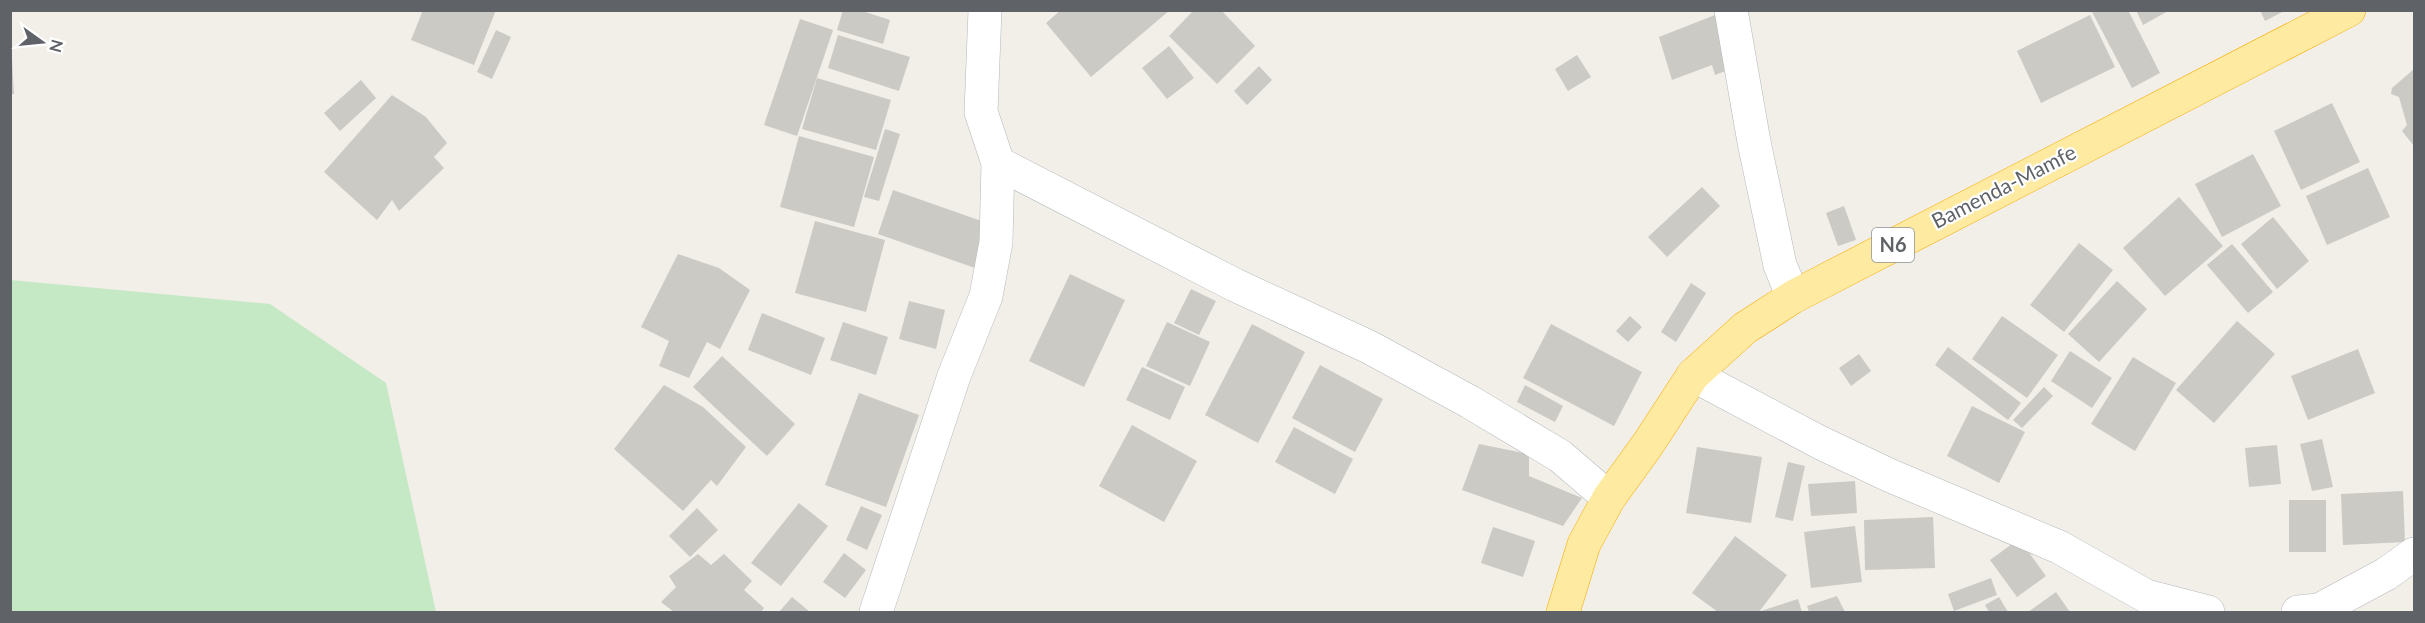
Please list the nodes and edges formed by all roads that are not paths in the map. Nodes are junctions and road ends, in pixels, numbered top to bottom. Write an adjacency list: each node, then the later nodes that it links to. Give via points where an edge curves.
1 (985, 10): 4 (street, via 981,112)
2 (1731, 10): 5 (street, via 1780,265)
3 (2349, 10): 5 (highway, Bamenda-Mamfe / N6)
4 (998, 163): 7 (street, via 1235,285 1379,352 1560,456); 9 (street, via 996,242 986,296 954,376)
5 (1793, 297): 6 (highway, Bamenda-Mamfe / N6, via 1745,328)
6 (1693, 375): 7 (highway, Bamenda-Mamfe / N6); 11 (street, via 1891,476 2059,546 2146,596)
7 (1609, 498): 10 (highway, Bamenda-Mamfe / N6, via 1584,544)
8 (2415, 554): 12 (street, via 2319,610)
9 (876, 612)
10 (1563, 612)
11 (2208, 612)
12 (2298, 612)

